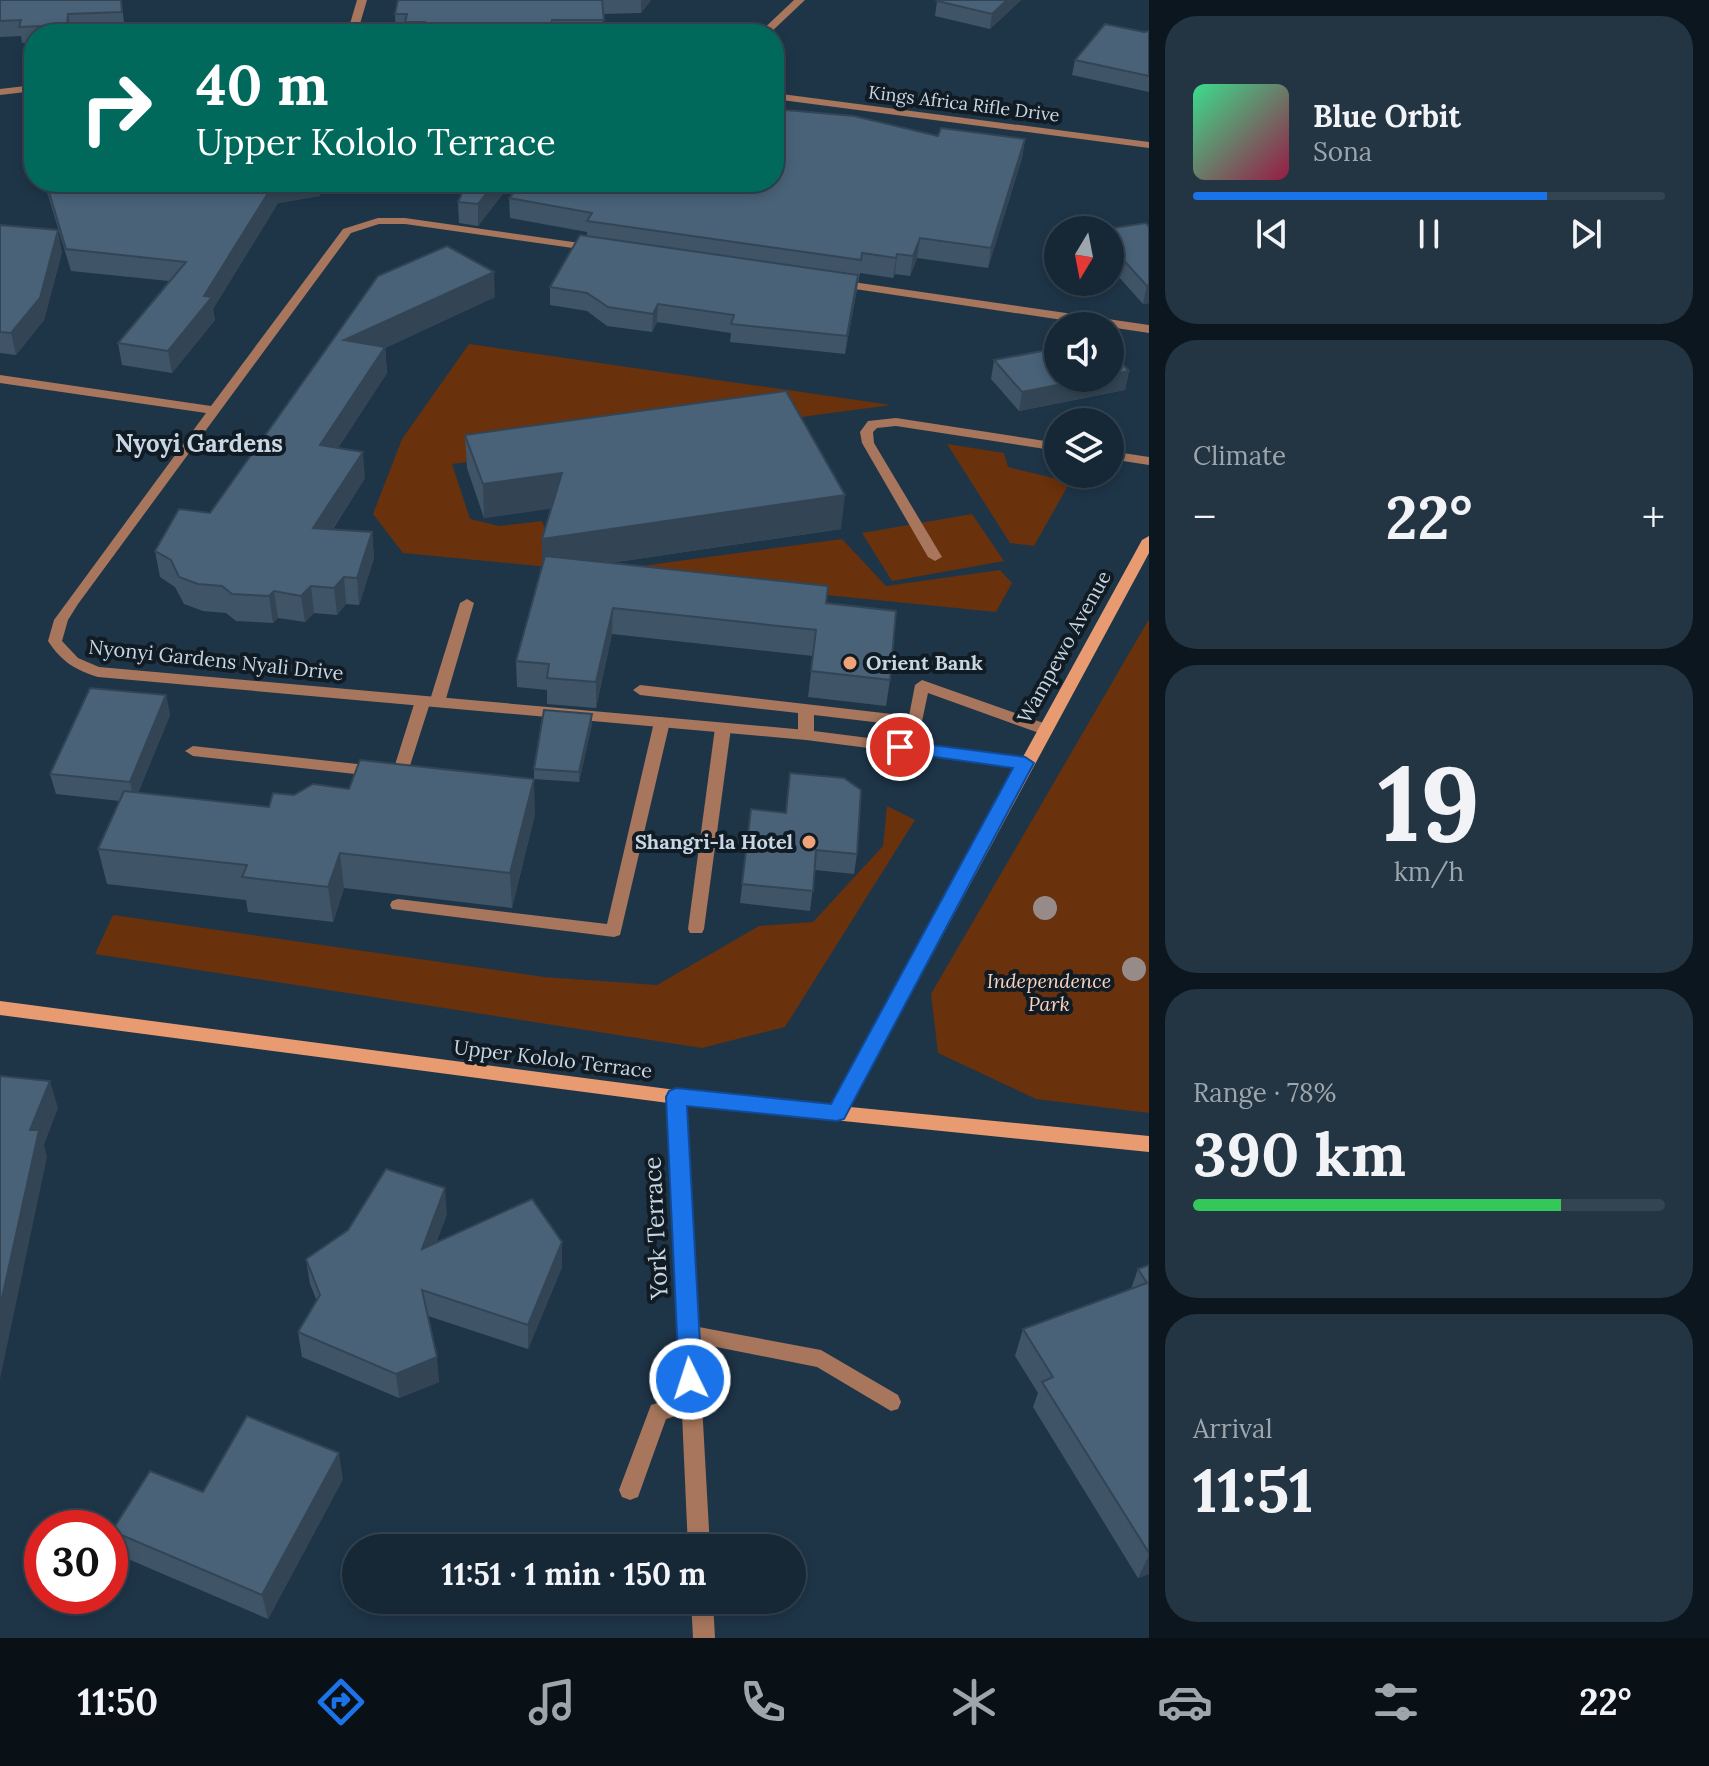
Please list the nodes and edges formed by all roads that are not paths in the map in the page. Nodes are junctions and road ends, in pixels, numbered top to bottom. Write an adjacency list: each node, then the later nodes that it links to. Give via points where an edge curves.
1 (362, 0): 3 (street)
2 (800, 0): 4 (street)
3 (355, 24)
4 (774, 24)
5 (24, 89): 6 (street)
6 (0, 92)
7 (784, 97): 8 (street, Kings Africa Rifle Drive)
8 (1149, 145)
9 (611, 251): 13 (street, Nyonyi Gardens Nyali Drive, via 405,221 356,226 347,231)
10 (817, 281): 11 (street)
11 (1149, 329)
12 (0, 379): 13 (street)
13 (214, 410): 21 (street, Nyonyi Gardens Nyali Drive, via 61,620 55,641 62,653 74,664 98,672)
14 (1044, 445): 18 (street, via 896,422 873,424 866,432 868,443)
15 (1124, 457): 16 (street)
16 (1149, 461)
17 (1149, 540): 25 (main road, Wampewo Avenue)
18 (935, 557)
19 (467, 603): 21 (street)
20 (640, 690): 22 (street)
21 (430, 701): 23 (street, Nyonyi Gardens Nyali Drive); 27 (street, via 400,774)
22 (806, 710): 25 (street, via 916,722 922,685); 26 (street)
23 (662, 722): 24 (street, Nyonyi Gardens Nyali Drive); 29 (street, via 614,931)
24 (723, 728): 26 (street, Nyonyi Gardens Nyali Drive); 30 (street)
25 (1044, 729): 28 (main road, Wampewo Avenue)
26 (806, 735): 28 (street, Nyonyi Gardens Nyali Drive)
27 (193, 751)
28 (1025, 763): 33 (main road, Wampewo Avenue)
29 (398, 905)
30 (696, 929)
31 (0, 1008): 32 (main road, Upper Kololo Terrace)
32 (676, 1097): 33 (main road, Upper Kololo Terrace); 35 (street, York Terrace)
33 (837, 1113): 34 (main road, Upper Kololo Terrace)
34 (1149, 1144)
35 (688, 1334): 36 (street, York Terrace); 37 (street, via 821,1359)
36 (692, 1402): 38 (street, via 658,1412); 39 (street, York Terrace)
37 (891, 1402)
38 (630, 1490)
39 (698, 1534)
40 (703, 1614): 41 (street)
41 (704, 1638)

